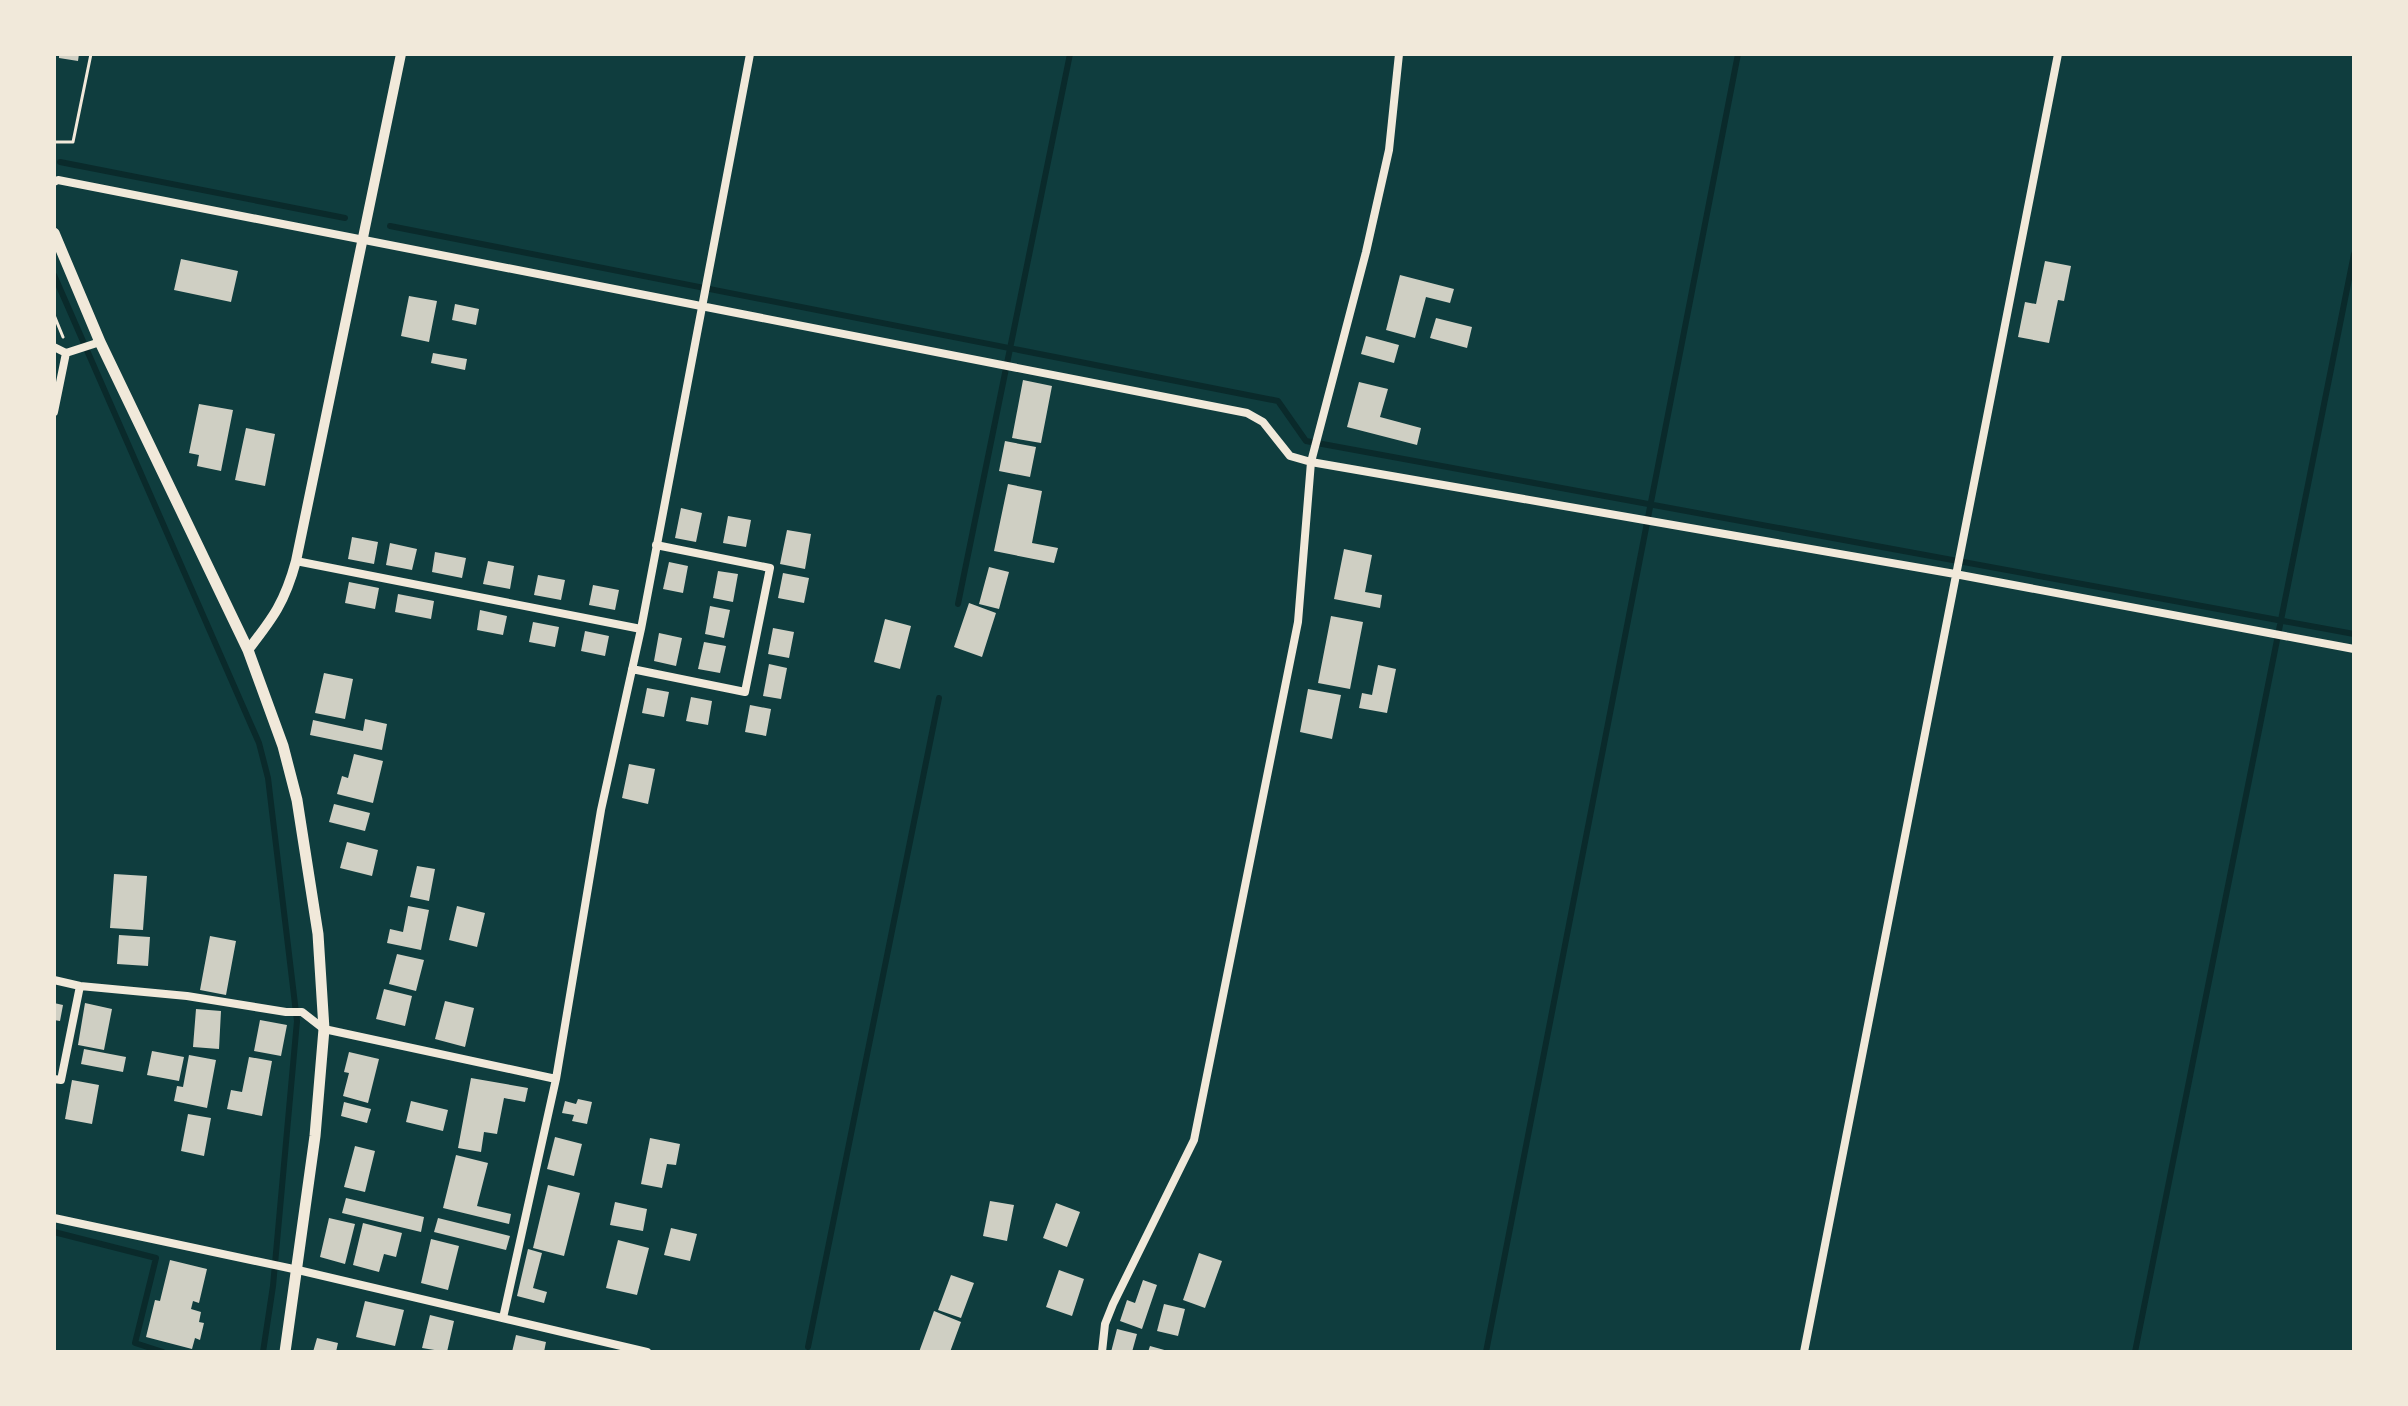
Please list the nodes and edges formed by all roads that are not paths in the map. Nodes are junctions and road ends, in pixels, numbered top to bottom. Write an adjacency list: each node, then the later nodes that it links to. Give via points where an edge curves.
1 (401, 54): 7 (street)
2 (750, 54): 8 (street)
3 (1399, 54): 13 (street, via 1389,150)
4 (2058, 54): 16 (street)
5 (54, 182): 7 (street)
6 (54, 233): 9 (main road)
7 (361, 240): 8 (street); 15 (street)
8 (702, 306): 13 (street, via 1247,413 1263,422 1290,456); 14 (street)
9 (100, 342): 11 (street); 19 (main road)
10 (54, 347): 11 (street)
11 (66, 353): 12 (street)
12 (54, 412)
13 (1311, 462): 16 (street); 31 (street, via 1298,622 1194,1140 1113,1304)
14 (656, 545): 17 (street); 20 (street, via 770,568 745,692)
15 (296, 561): 17 (street); 19 (street, via 287,593)
16 (1955, 574): 18 (street); 32 (street)
17 (641, 629): 20 (street)
18 (2354, 649)
19 (248, 650): 23 (main road, via 297,800 318,934)
20 (632, 669): 25 (street, via 601,810)
21 (54, 980): 22 (street)
22 (80, 986): 23 (street, via 302,1012); 24 (street, via 61,1080)
23 (324, 1029): 25 (street); 27 (main road)
24 (54, 1079)
25 (556, 1079): 28 (street)
26 (54, 1218): 27 (street)
27 (298, 1270): 28 (street); 29 (main road)
28 (503, 1318): 30 (street)
29 (285, 1352)
30 (647, 1352)
31 (1102, 1352)
32 (1804, 1352)

